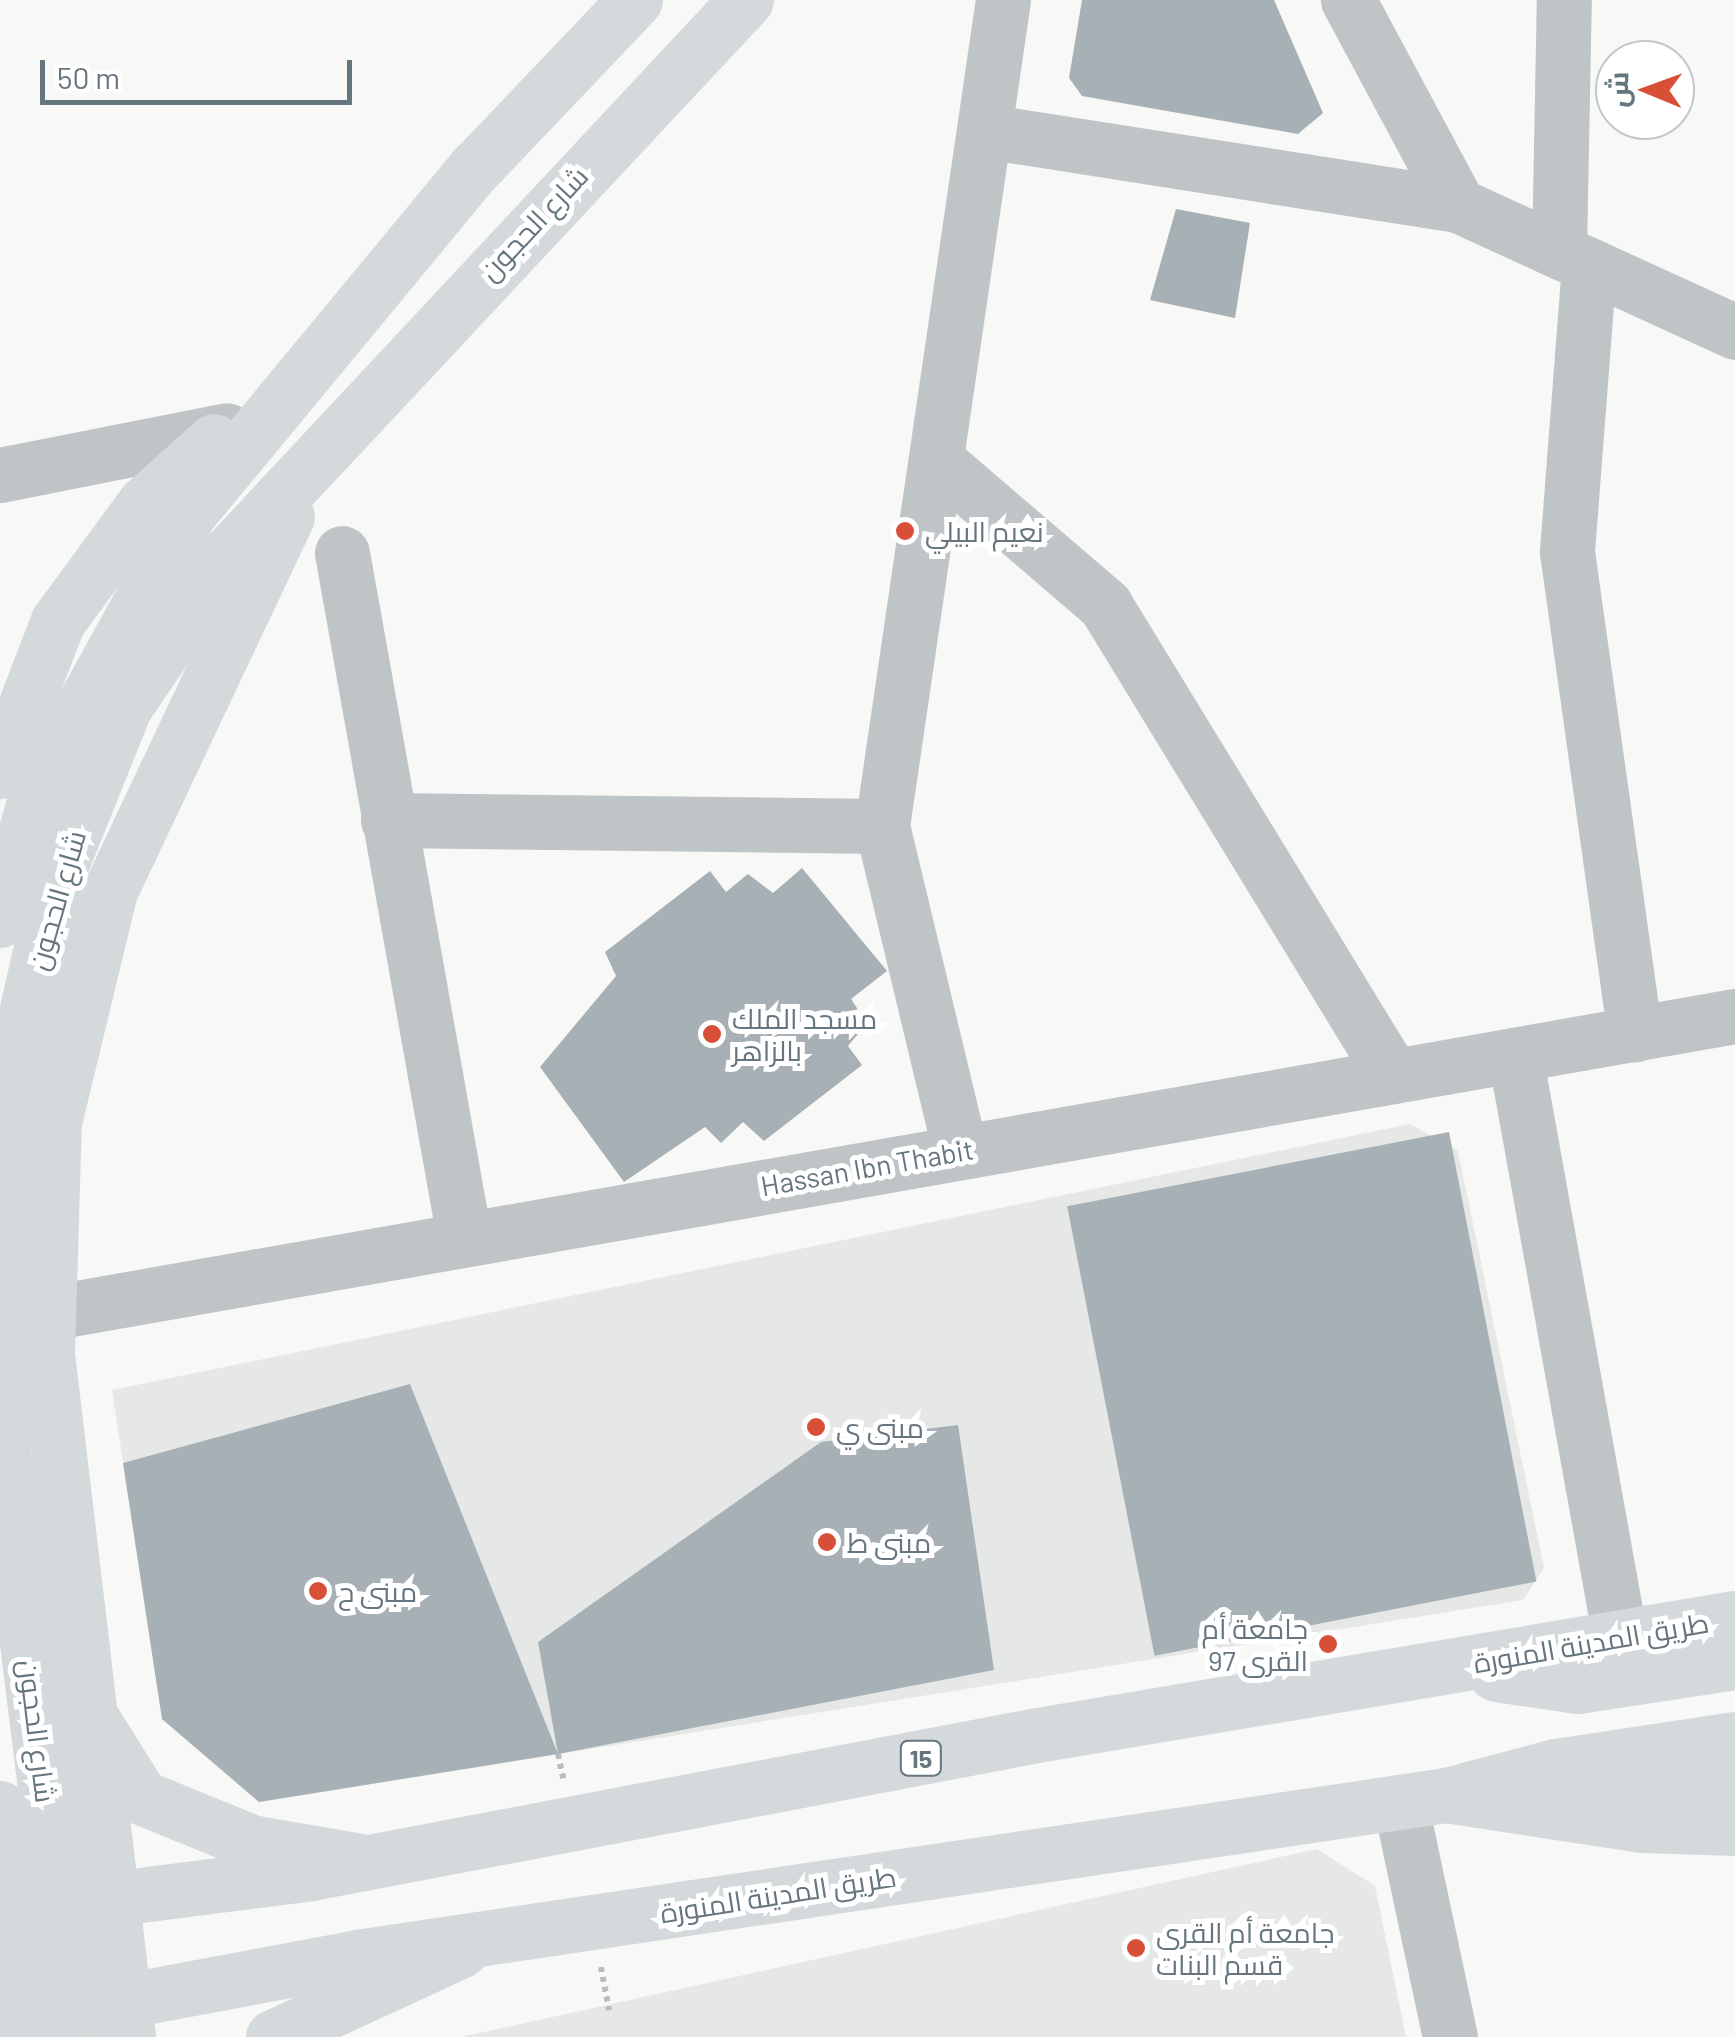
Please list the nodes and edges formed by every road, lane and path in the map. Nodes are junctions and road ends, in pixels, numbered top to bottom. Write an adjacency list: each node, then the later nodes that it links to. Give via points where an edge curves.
1 (636, 0): 9 (main road, شارع الحجون, via 476,168)
2 (746, 0): 13 (main road, شارع الحجون)
3 (1003, 0): 6 (street)
4 (1348, 0): 7 (street)
5 (1564, 0): 8 (street)
6 (985, 131): 7 (street); 12 (street)
7 (1458, 205): 8 (street)
8 (1574, 258): 10 (street); 21 (street, via 1566,552)
9 (350, 319): 11 (main road); 19 (main road, شارع الحجون, via 190,512 38,788)
10 (1735, 332)
11 (226, 430): 14 (street); 16 (main road, via 144,504 58,621)
12 (936, 460): 18 (street); 23 (street, via 1105,606)
13 (311, 464): 26 (main road, via 110,892 54,1122); 46 (main road, شارع الحجون, via 229,553 124,708 66,852 2,1118 3,1450)
14 (0, 475)
15 (342, 553): 17 (street)
16 (0, 772)
17 (388, 820): 18 (street); 25 (street)
18 (882, 826): 24 (street)
19 (0, 920)
20 (1735, 1016): 21 (street, Hassan Ibn Thabit)
21 (1635, 1034): 22 (street, Hassan Ibn Thabit)
22 (1516, 1055): 23 (street, Hassan Ibn Thabit); 28 (street)
23 (1393, 1076): 24 (street, Hassan Ibn Thabit)
24 (960, 1151): 25 (street, Hassan Ibn Thabit)
25 (464, 1238): 26 (street, Hassan Ibn Thabit)
26 (24, 1317): 31 (main road)
27 (1735, 1618): 28 (main road, طريق المدينة المنورة / 15)
28 (1620, 1638): 30 (main road, طريق المدينة المنورة / 15)
29 (1735, 1662): 30 (main road, طريق المدينة المنورة / 15, via 1577,1686)
30 (1447, 1666): 39 (main road, طريق المدينة المنورة / 15)
31 (84, 1706): 39 (main road, via 141,1797 250,1842); 40 (main road)
32 (1735, 1710): 34 (main road, via 1628,1720)
33 (1735, 1740): 34 (main road)
34 (1556, 1766): 35 (main road, via 1640,1789); 36 (main road, طريق المدينة المنورة)
35 (1735, 1787)
36 (1423, 1799): 38 (main road, via 1643,1825); 42 (main road, طريق المدينة المنورة); 48 (street)
37 (0, 1808): 45 (main road, شارع الحجون)
38 (1735, 1828)
39 (369, 1862): 40 (main road, طريق المدينة المنورة / 15)
40 (106, 1898): 41 (main road, طريق المدينة المنورة / 15); 43 (main road)
41 (0, 1914)
42 (480, 1941): 43 (main road, طريق المدينة المنورة); 47 (main road)
43 (126, 2019): 44 (main road, طريق المدينة المنورة)
44 (0, 2024)
45 (30, 2037)
46 (76, 2037)
47 (273, 2037)
48 (1450, 2037)

